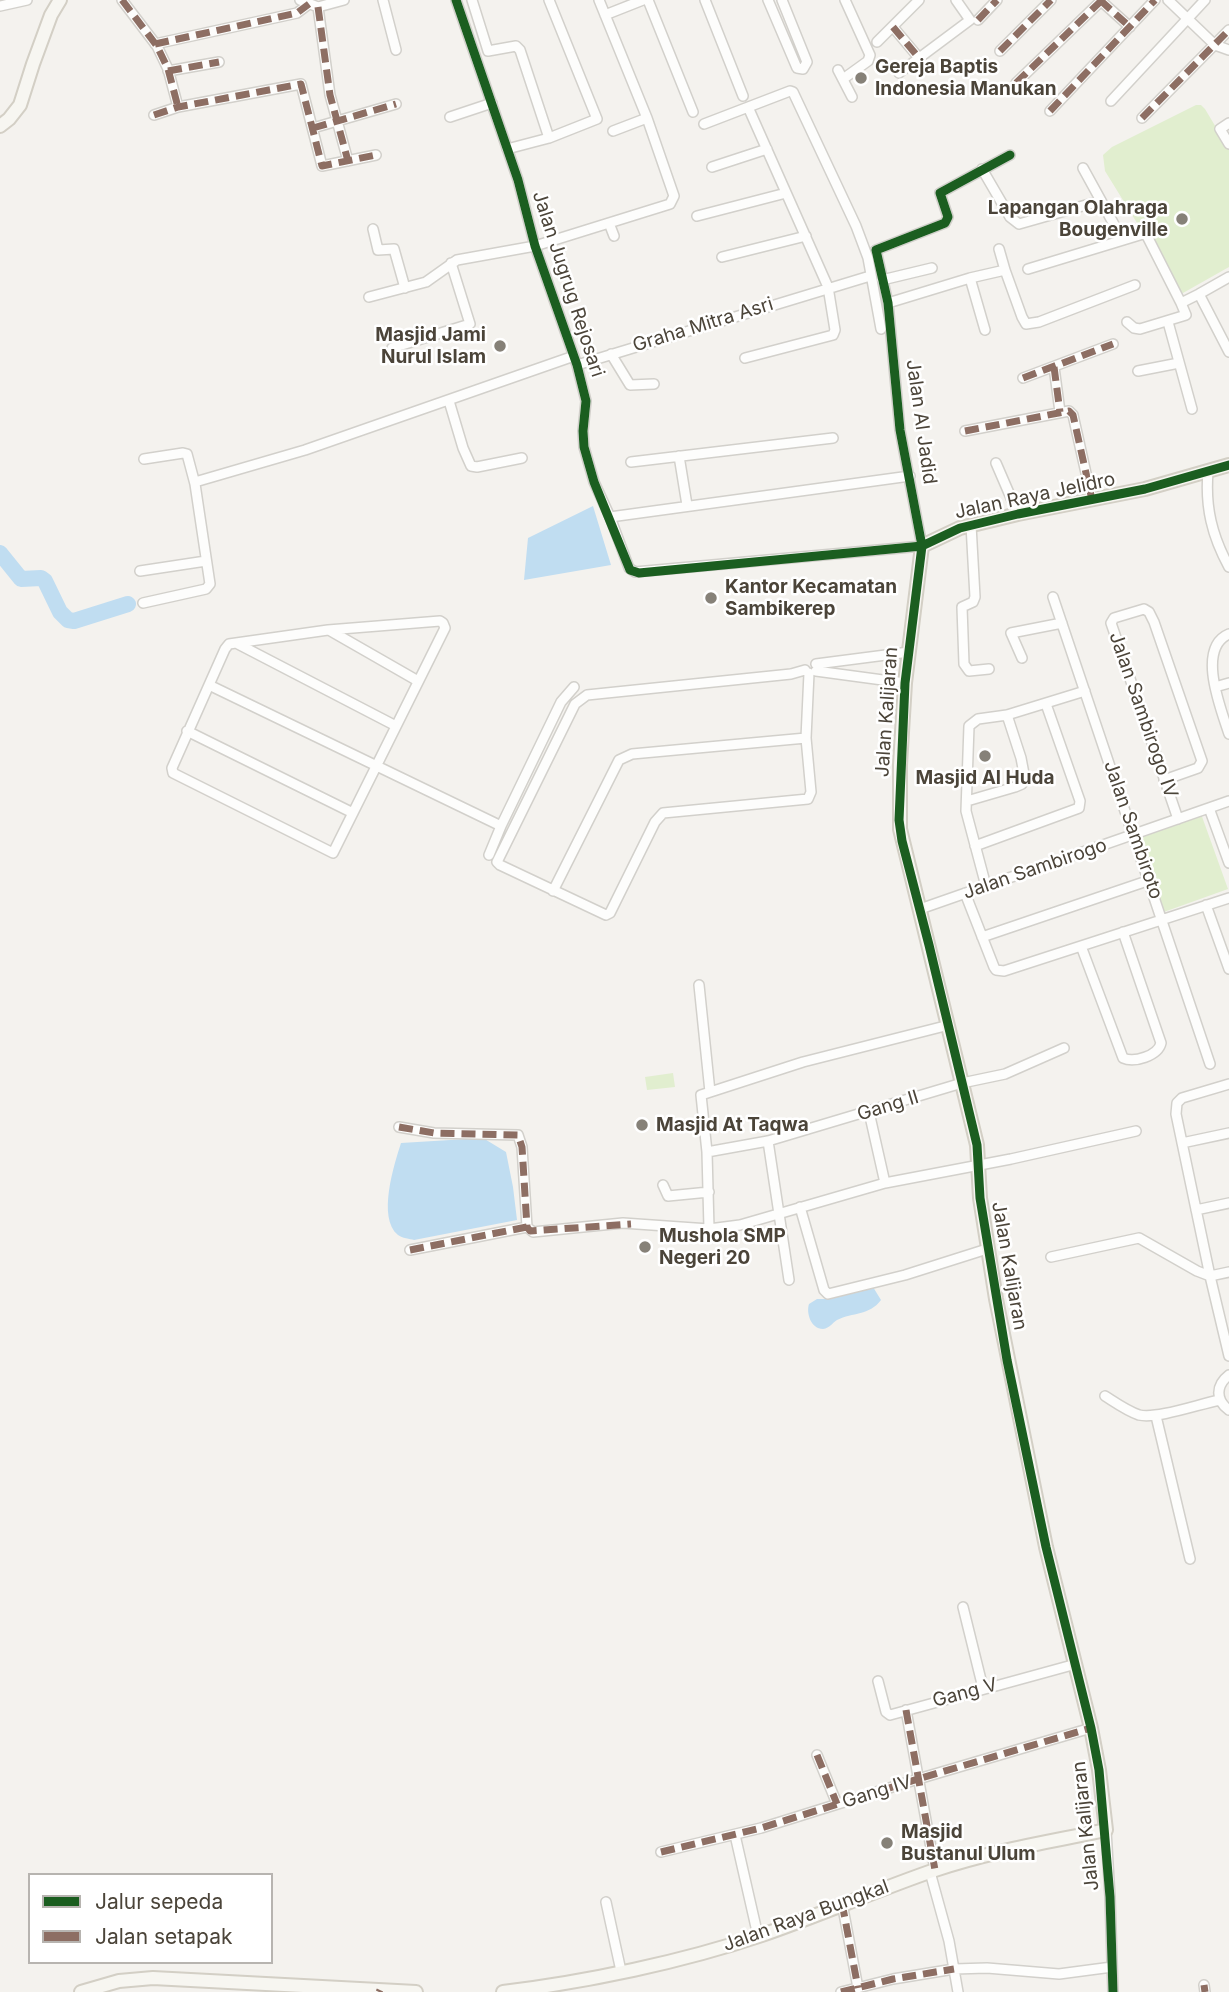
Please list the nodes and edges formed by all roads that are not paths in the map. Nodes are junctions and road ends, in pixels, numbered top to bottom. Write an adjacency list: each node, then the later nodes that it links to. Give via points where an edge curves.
1 (27, 0): 24 (street)
2 (60, 0): 58 (street, via 20,105)
3 (122, 0): 32 (street)
4 (344, 0): 23 (street)
5 (383, 0): 34 (street)
6 (456, 0): 45 (street, Jalan Jugrug Rejosari)
7 (472, 0): 61 (street, via 488,51 516,46 520,50)
8 (549, 0): 61 (street, via 597,116 595,121)
9 (599, 0): 25 (street)
10 (645, 0): 25 (street); 50 (street)
11 (705, 0): 42 (street)
12 (768, 0): 13 (street, via 797,68 803,69 807,62)
13 (782, 0)
14 (845, 0): 43 (street, via 870,56 841,75)
15 (919, 0): 28 (street)
16 (956, 0): 37 (street, via 970,20)
17 (997, 0): 27 (street)
18 (1051, 0): 36 (street)
19 (1101, 0): 29 (street); 41 (street)
20 (1155, 0): 29 (street)
21 (1168, 0): 26 (street)
22 (1205, 0): 26 (street)
23 (309, 4): 32 (street, via 298,13); 55 (street)
24 (0, 6)
25 (605, 15): 53 (street)
26 (1188, 18): 33 (street); 44 (street)
27 (978, 20)
28 (893, 27): 31 (street); 37 (street)
29 (1130, 27): 49 (street)
30 (1229, 30): 33 (street)
31 (877, 42)
32 (155, 44): 39 (street)
33 (1215, 45): 35 (street); 54 (street)
34 (396, 50)
35 (1229, 50)
36 (1000, 51)
37 (919, 58): 40 (street)
38 (219, 62): 39 (street)
39 (169, 71): 47 (street)
40 (899, 73)
41 (1016, 83)
42 (743, 96)
43 (852, 97)
44 (1111, 101)
45 (492, 103): 52 (street); 63 (street, Jalan Jugrug Rejosari)
46 (396, 104): 55 (street)
47 (178, 107): 51 (street); 59 (street, via 300,84)
48 (748, 107): 57 (street); 64 (street); 86 (street, via 793,92 856,226)
49 (1050, 111)
50 (693, 112)
51 (153, 115)
52 (450, 117)
53 (647, 118): 60 (street); 74 (street, via 674,196 670,204)
54 (1142, 118)
55 (336, 123): 59 (street); 67 (street)
56 (1229, 123): 62 (street, via 1220,129)
57 (704, 124)
58 (0, 126)
59 (313, 128): 67 (street, via 321,166)
60 (613, 131)
61 (550, 138): 63 (street)
62 (1229, 145)
63 (507, 149): 79 (street, Jalan Jugrug Rejosari)
64 (766, 149): 68 (street); 71 (street)
65 (376, 155): 67 (street)
66 (1010, 155): 70 (street)
67 (348, 161)
68 (712, 167)
69 (1083, 168): 72 (street)
70 (982, 169): 72 (street, via 1010,217 1019,224); 89 (street, Jalan Al Jadid, via 940,193 948,217 945,223 876,250)
71 (786, 193): 73 (street); 77 (street)
72 (1100, 201): 78 (street)
73 (697, 216)
74 (609, 223): 76 (street); 79 (street)
75 (373, 229): 92 (street, via 378,251 394,248)
76 (614, 236)
77 (806, 236): 81 (street); 91 (street)
78 (1122, 239): 84 (street); 96 (street, via 1147,236)
79 (535, 246): 82 (street); 106 (street, Jalan Jugrug Rejosari)
80 (999, 248): 85 (street)
81 (722, 257)
82 (451, 263): 92 (street, via 429,280); 102 (street, via 470,324)
83 (932, 268): 89 (street)
84 (1028, 269)
85 (1005, 270): 88 (street); 90 (street, via 1026,324)
86 (870, 276): 91 (street, Graha Mitra Asri); 99 (street)
87 (1229, 277): 93 (street)
88 (970, 278): 95 (street); 100 (street)
89 (882, 280): 95 (street, Jalan Al Jadid)
90 (1135, 285)
91 (828, 287): 104 (street, Graha Mitra Asri); 105 (street, via 835,334)
92 (405, 288): 94 (street)
93 (1199, 293): 96 (street); 103 (street)
94 (369, 297)
95 (888, 303): 124 (street, Jalan Al Jadid, via 900,430)
96 (1181, 303): 98 (street, via 1186,315)
97 (1127, 321): 98 (street, via 1140,329)
98 (1168, 321): 107 (street)
99 (881, 329)
100 (985, 330)
101 (1113, 344): 108 (street)
102 (392, 348)
103 (1229, 352)
104 (611, 354): 106 (street, Graha Mitra Asri); 111 (street, via 630,385)
105 (745, 358)
106 (576, 360): 112 (street, Jalan Jugrug Rejosari); 129 (street, Jalan Jugrug Rejosari, via 586,401 584,447)
107 (1179, 363): 109 (street); 113 (street)
108 (1054, 368): 110 (street); 114 (street)
109 (1138, 372)
110 (1023, 378)
111 (654, 384)
112 (449, 401): 118 (street, via 471,466); 125 (street, Jalan Jugrug Rejosari)
113 (1192, 409)
114 (1060, 412): 115 (street); 126 (street, via 1073,415)
115 (965, 430)
116 (833, 438): 117 (street)
117 (679, 456): 120 (street); 127 (street)
118 (522, 458)
119 (144, 459): 125 (street, via 185,453)
120 (631, 462)
121 (996, 463): 128 (street)
122 (1229, 465): 123 (street, Jalan Raya Jelidro)
123 (1208, 472): 126 (street, Jalan Raya Jelidro); 133 (street, via 1208,511)
124 (910, 476): 127 (street); 131 (street, Jalan Al Jadid)
125 (195, 482): 132 (street)
126 (1092, 500): 128 (street, Jalan Raya Jelidro)
127 (687, 505): 129 (street)
128 (1018, 514): 130 (street, Jalan Raya Jelidro)
129 (610, 517): 135 (street, Jalan Jugrug Rejosari, via 629,568)
130 (971, 525): 131 (street, Jalan Raya Jelidro); 144 (street, via 975,597 962,607 964,664 968,671)
131 (922, 546): 135 (street, Jalan Raya Jelidro); 142 (street, Jalan Kalijaran)
132 (206, 561): 134 (street); 137 (street, via 210,584 206,589)
133 (1229, 567)
134 (140, 571)
135 (639, 573)
136 (1053, 597): 138 (street, Jalan Sambiroto)
137 (143, 603)
138 (1062, 623): 143 (street, via 1011,633); 152 (street, Jalan Sambiroto)
139 (328, 630): 141 (street); 146 (street); 146 (street, via 442,621 445,628)
140 (1229, 634): 151 (street, via 1216,645)
141 (234, 642): 149 (street, via 225,649); 155 (street)
142 (909, 652): 145 (street); 147 (street, Jalan Kalijaran)
143 (1022, 658)
144 (989, 669)
145 (812, 670): 147 (street); 158 (street); 160 (street, via 587,695 575,704)
146 (418, 681): 155 (street)
147 (905, 683): 180 (street, Jalan Kalijaran, via 900,828)
148 (1229, 683): 151 (street)
149 (209, 685): 156 (street); 161 (street)
150 (574, 687): 159 (street, via 561,702)
151 (1214, 687): 157 (street)
152 (1085, 691): 153 (street); 169 (street, Jalan Sambiroto)
153 (1046, 704): 154 (street); 170 (street, via 1079,808)
154 (1007, 715): 163 (street, via 985,717 969,726); 163 (street, via 1025,779 1015,787)
155 (396, 726): 161 (street)
156 (187, 731): 166 (street); 166 (street, via 172,771 194,785 333,853)
157 (1229, 734)
158 (806, 738): 176 (street, via 623,757); 176 (street, via 808,799 663,813 606,915)
159 (533, 758): 160 (street); 168 (street)
160 (545, 764): 176 (street, via 498,858 500,865)
161 (376, 767): 166 (street); 168 (street)
162 (1164, 779): 162 (street, Jalan Sambirogo IV, via 1111,622 1144,609 1154,622 1202,763); 167 (street, Jalan Sambirogo IV)
163 (967, 800): 170 (street)
164 (1229, 801): 165 (street, Jalan Sambirogo)
165 (1209, 808): 167 (street, Jalan Sambirogo); 171 (street)
166 (353, 814)
167 (1178, 819): 169 (street, Jalan Sambirogo)
168 (501, 826): 172 (street)
169 (1135, 834): 174 (street, Jalan Sambiroto); 175 (street, Jalan Sambirogo)
170 (975, 846): 175 (street)
171 (1227, 851): 173 (street)
172 (489, 855)
173 (1229, 863)
174 (1150, 880): 181 (street, Jalan Sambiroto); 183 (street)
175 (986, 886): 177 (street, Jalan Sambirogo)
176 (553, 891)
177 (965, 893): 180 (street, Jalan Sambirogo); 183 (street)
178 (1229, 898): 179 (street)
179 (1206, 905): 181 (street); 184 (street)
180 (920, 909): 188 (street, Jalan Kalijaran)
181 (1163, 919): 182 (street); 190 (street, Jalan Sambiroto)
182 (1123, 932): 185 (street); 185 (street, via 1161,1044 1156,1053 1128,1061 1123,1058)
183 (982, 937): 185 (street, via 996,970)
184 (1225, 942): 186 (street)
185 (1081, 946)
186 (1229, 969)
187 (699, 985): 193 (street)
188 (949, 1026): 191 (street, Jalan Kalijaran); 193 (street, via 803,1062)
189 (1065, 1048): 191 (street, Gang II, via 1004,1074)
190 (1210, 1064)
191 (962, 1083): 194 (street, Gang II); 201 (street, Jalan Kalijaran)
192 (1229, 1083): 199 (street, via 1177,1103)
193 (710, 1092): 200 (street, via 701,1095)
194 (869, 1112): 198 (street, Gang II); 202 (street)
195 (399, 1128): 209 (street, via 518,1135)
196 (1136, 1131): 201 (street)
197 (1229, 1133): 199 (street)
198 (768, 1140): 200 (street, Gang II); 208 (street)
199 (1182, 1143): 207 (street)
200 (707, 1152): 204 (street)
201 (978, 1166): 202 (street); 211 (street, Jalan Kalijaran)
202 (886, 1183): 206 (street)
203 (663, 1185): 204 (street, via 668,1196)
204 (709, 1192): 210 (street)
205 (1229, 1203): 207 (street)
206 (800, 1207): 208 (street); 211 (street, via 828,1294)
207 (1196, 1210): 215 (street)
208 (778, 1214): 210 (street); 216 (street)
209 (527, 1227): 210 (street, via 533,1232 623,1223); 212 (street)
210 (709, 1229)
211 (987, 1249): 225 (street, Jalan Kalijaran, via 1033,1488)
212 (410, 1250)
213 (1051, 1257): 215 (street, via 1139,1238)
214 (1229, 1272): 215 (street)
215 (1210, 1276): 217 (street)
216 (789, 1280)
217 (1229, 1356)
218 (1229, 1375): 220 (street, via 1219,1387)
219 (1105, 1396): 222 (street, via 1133,1413)
220 (1220, 1400): 221 (street); 222 (street)
221 (1229, 1410)
222 (1156, 1416): 223 (street)
223 (1190, 1559)
224 (963, 1607): 227 (street)
225 (1076, 1664): 227 (street, Gang V); 229 (street, Jalan Kalijaran)
226 (878, 1681): 228 (street, Gang V, via 888,1714)
227 (983, 1688): 228 (street, Gang V)
228 (906, 1710): 231 (street)
229 (1091, 1728): 231 (street, Gang IV); 233 (street, Jalan Kalijaran)
230 (817, 1755): 232 (street)
231 (918, 1779): 232 (street, Gang IV); 236 (street)
232 (836, 1804): 234 (street, Gang IV)
233 (1106, 1830): 236 (street, Jalan Raya Bungkal); 240 (street, Jalan Kalijaran)
234 (735, 1835): 235 (street, Gang IV); 239 (street)
235 (661, 1852)
236 (932, 1871): 238 (street, Jalan Raya Bungkal); 241 (street)
237 (606, 1902): 242 (street)
238 (842, 1903): 239 (street, Jalan Raya Bungkal); 243 (street)
239 (758, 1936): 242 (street, Jalan Raya Bungkal)
240 (1112, 1967): 241 (street, via 1046,1974); 250 (street, Jalan Kalijaran)
241 (954, 1969): 243 (street); 249 (street)
242 (621, 1972): 247 (street, Jalan Raya Bungkal)
243 (858, 1988): 248 (street)
244 (379, 1991): 245 (street, via 138,1978); 246 (street)
245 (81, 1992)
246 (416, 1992)
247 (503, 1992)
248 (841, 1992)
249 (957, 1992)
250 (1113, 1992)

